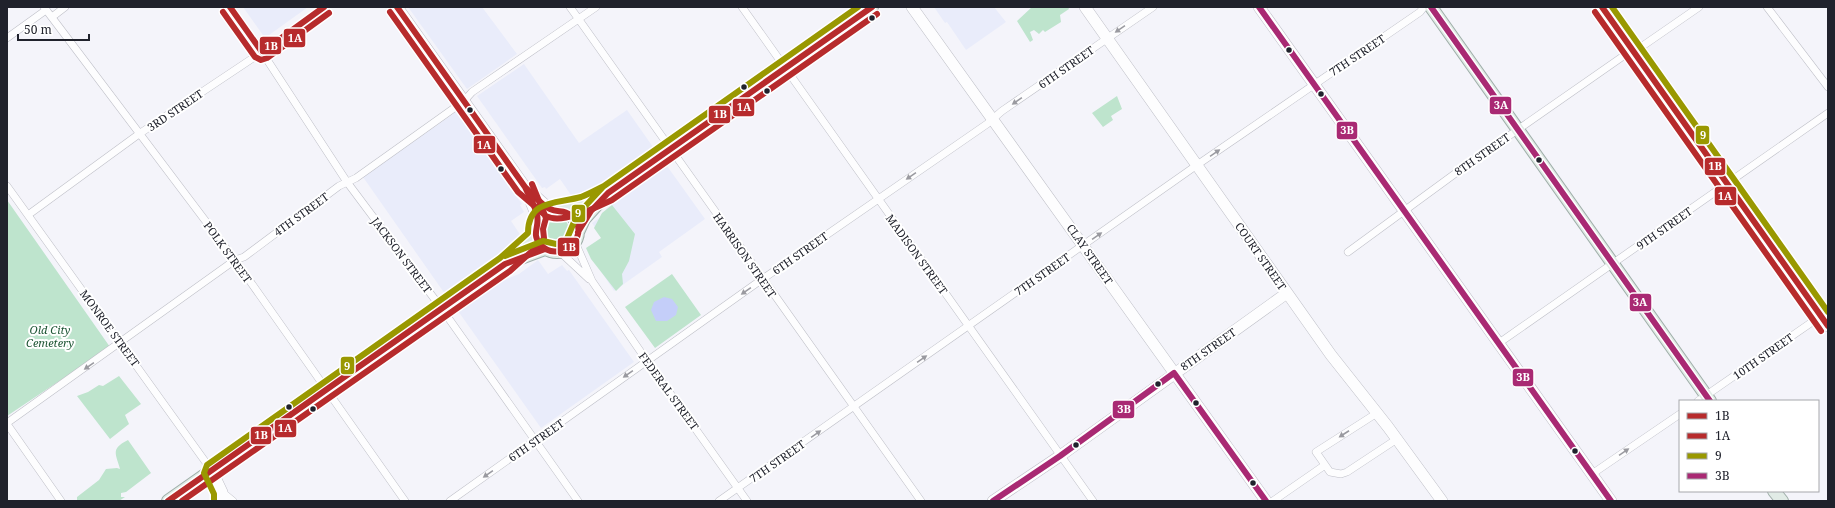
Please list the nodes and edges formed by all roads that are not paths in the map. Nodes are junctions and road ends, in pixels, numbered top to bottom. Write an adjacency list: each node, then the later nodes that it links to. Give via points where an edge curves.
1 (65, 7): 19 (street)
2 (230, 7): 24 (street, JACKSON STREET)
3 (324, 7): 24 (street, 3RD STREET)
4 (397, 7): 28 (street)
5 (570, 7): 20 (street, HARRISON STREET)
6 (596, 7): 20 (street, 4TH STREET)
7 (742, 7): 25 (street, MADISON STREET)
8 (872, 7): 25 (main road)
9 (912, 7): 30 (street, CLAY STREET)
10 (1085, 7): 22 (street, COURT STREET)
11 (1153, 7): 22 (street, 6TH STREET, one-way to 22)
12 (1259, 7): 26 (street)
13 (1424, 7): 26 (street, 7TH STREET)
14 (1431, 7): 31 (main road)
15 (1602, 7): 23 (street)
16 (1699, 7): 23 (street, 8TH STREET, via 1644,45)
17 (1767, 7): 27 (street)
18 (45, 9): 19 (street, POLK STREET); 21 (street)
19 (52, 17): 32 (street, POLK STREET)
20 (578, 19): 28 (street, 4TH STREET, via 472,92); 33 (street, HARRISON STREET)
21 (7, 38)
22 (1106, 38): 30 (street, 6TH STREET, one-way to 30); 34 (street, COURT STREET)
23 (1632, 50): 31 (street, 8TH STREET); 36 (street)
24 (262, 52): 32 (street, 3RD STREET); 35 (street, JACKSON STREET)
25 (785, 68): 33 (main road); 40 (street, MADISON STREET)
26 (1314, 85): 34 (street, 7TH STREET, one-way to 26); 42 (street)
27 (1828, 87)
28 (464, 101): 35 (street, 4TH STREET); 38 (street)
29 (1828, 113): 36 (street, 9TH STREET)
30 (993, 119): 40 (street, 6TH STREET, one-way to 40); 47 (street, CLAY STREET)
31 (1517, 130): 42 (street, 8TH STREET); 53 (main road)
32 (139, 134): 43 (street, 3RD STREET); 51 (street, POLK STREET)
33 (670, 149): 39 (main road); 54 (street, HARRISON STREET)
34 (1197, 165): 47 (street, 7TH STREET, one-way to 34); 56 (street, COURT STREET)
35 (347, 182): 51 (street, 4TH STREET, via 244,257); 57 (street, JACKSON STREET)
36 (1728, 184): 53 (street, 9TH STREET); 58 (street)
37 (7, 186): 43 (street, MONROE STREET)
38 (525, 187): 41 (street); 44 (street)
39 (608, 193): 41 (main road, via 586,204); 46 (main road, via 588,215)
40 (878, 199): 54 (street, 6TH STREET); 59 (street, MADISON STREET)
41 (556, 210): 44 (main road); 46 (main road, via 572,216 578,226)
42 (1405, 212): 50 (street, 8TH STREET); 62 (street)
43 (28, 215): 61 (street, MONROE STREET)
44 (538, 219): 45 (main road)
45 (536, 237): 48 (main road); 52 (main road)
46 (576, 237): 49 (main road, via 571,247); 55 (street, FEDERAL STREET)
47 (1083, 245): 59 (street, 7TH STREET); 64 (street, CLAY STREET)
48 (545, 249): 49 (main road); 52 (main road)
49 (560, 252): 55 (street, FEDERAL STREET)
50 (1348, 252)
51 (235, 260): 61 (street, 4TH STREET); 65 (street, POLK STREET)
52 (505, 264): 57 (main road)
53 (1612, 264): 62 (street, 9TH STREET); 66 (main road)
54 (762, 280): 63 (street, 6TH STREET, one-way to 63); 67 (street, HARRISON STREET)
55 (592, 281): 63 (street, FEDERAL STREET)
56 (1286, 293): 64 (street, 8TH STREET); 68 (street, COURT STREET)
57 (442, 309): 65 (main road); 72 (street, JACKSON STREET)
58 (1824, 313): 60 (street); 66 (street, 10TH STREET)
59 (969, 326): 67 (street, 7TH STREET, one-way to 59); 73 (street, MADISON STREET)
60 (1828, 326)
61 (120, 342): 70 (street, 4TH STREET, one-way to 70); 75 (street, MONROE STREET)
62 (1499, 343): 76 (street)
63 (647, 361): 72 (street, 6TH STREET, one-way to 72); 77 (street, FEDERAL STREET)
64 (1174, 373): 73 (street, 8TH STREET); 91 (street, CLAY STREET)
65 (326, 390): 75 (main road); 83 (street, POLK STREET)
66 (1705, 399)
67 (854, 407): 77 (street, 7TH STREET, one-way to 67); 88 (street, HARRISON STREET)
68 (1377, 413): 71 (street, COURT STREET); 74 (street, one-way to 74, via 1316,452)
69 (1679, 415): 76 (street, one-way to 69)
70 (7, 424): 80 (street)
71 (1397, 439): 74 (street, via 1347,472 1330,472); 93 (street, COURT STREET)
72 (536, 440): 84 (street, 6TH STREET, one-way to 84); 85 (street, JACKSON STREET)
73 (1060, 456): 89 (street, 8TH STREET); 90 (street, MADISON STREET)
74 (1325, 465): 92 (street)
75 (212, 472): 79 (street); 81 (main road)
76 (1592, 474): 94 (street)
77 (738, 488): 86 (street, 7TH STREET); 87 (street, FEDERAL STREET)
78 (1775, 492): 95 (main road)
79 (222, 496): 82 (street)
80 (61, 501)
81 (168, 501)
82 (233, 501)
83 (405, 501)
84 (450, 501)
85 (578, 501)
86 (719, 501)
87 (747, 501)
88 (921, 501)
89 (993, 501)
90 (1093, 501)
91 (1266, 501)
92 (1274, 501)
93 (1442, 501)
94 (1611, 501)
95 (1782, 501)

